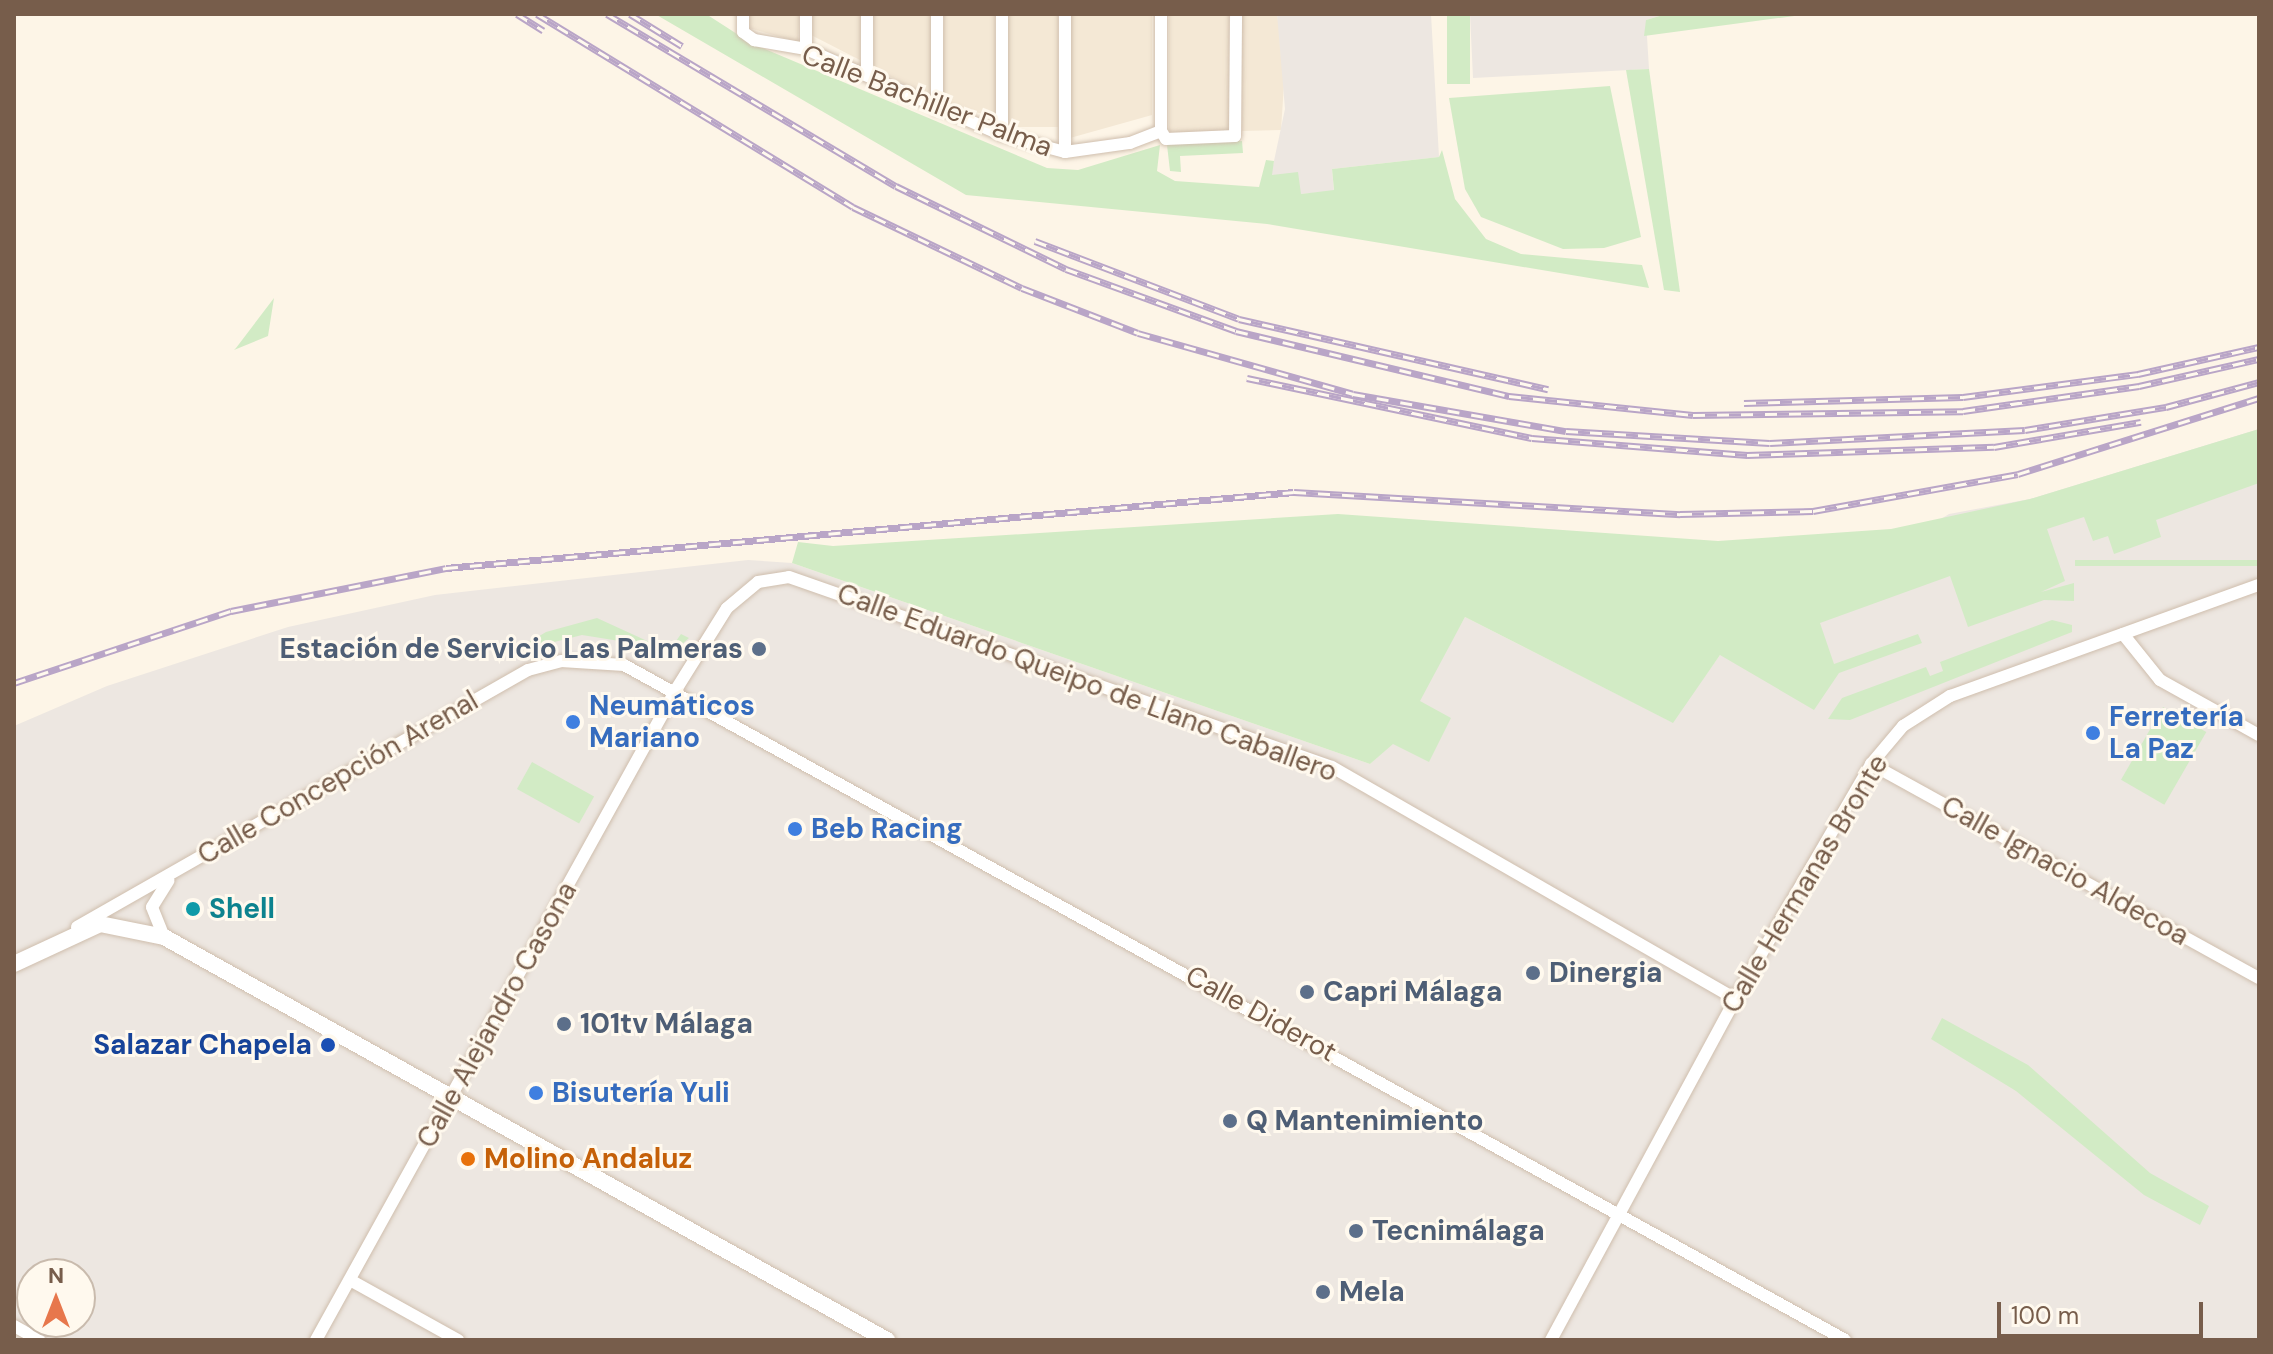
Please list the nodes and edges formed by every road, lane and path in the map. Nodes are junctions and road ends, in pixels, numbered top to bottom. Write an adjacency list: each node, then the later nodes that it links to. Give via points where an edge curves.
1 (743, 14): 9 (street, Calle Bachiller Palma, via 743,32)
2 (806, 14): 9 (street)
3 (867, 14): 10 (street)
4 (937, 14): 11 (street)
5 (1002, 14): 13 (street)
6 (1065, 14): 14 (street)
7 (1161, 14): 12 (street)
8 (1236, 14): 12 (street, via 1235,136 1166,139)
9 (806, 49): 10 (street, Calle Bachiller Palma)
10 (867, 75): 11 (street, Calle Bachiller Palma)
11 (937, 109): 13 (street, Calle Bachiller Palma)
12 (1161, 131): 14 (street, Calle Bachiller Palma, via 1130,143)
13 (1002, 135): 14 (street, Calle Bachiller Palma)
14 (1065, 152)
15 (2259, 585): 16 (street, Calle Hermanas Bronte)
16 (2123, 634): 18 (street, via 2160,680); 19 (street, Calle Hermanas Bronte, via 1950,696 1903,726)
17 (677, 688): 20 (street, Calle Concepción Arenal, via 595,659 528,670); 25 (street, Calle Eduardo Queipo de Llano Caballero, via 749,586 789,577 1332,767); 26 (street, Calle Alejandro Casona); 27 (street, Calle Diderot)
18 (2259, 735)
19 (1871, 764): 24 (street, Calle Ignacio Aldecoa); 25 (street, Calle Hermanas Bronte)
20 (189, 863): 21 (street, Calle Concepción Arenal); 22 (street, via 158,890 152,907)
21 (64, 934): 22 (street, via 125,924); 23 (street, Calle Concepción Arenal)
22 (164, 937): 26 (street)
23 (14, 964)
24 (2259, 978)
25 (1735, 999): 27 (street, Calle Hermanas Bronte)
26 (452, 1097): 28 (street, Calle Alejandro Casona); 33 (street)
27 (1621, 1215): 34 (street, Calle Hermanas Bronte); 35 (street, Calle Diderot)
28 (350, 1280): 31 (street, Calle Alejandro Casona); 32 (street)
29 (14, 1326): 30 (street)
30 (39, 1340)
31 (316, 1340)
32 (458, 1340)
33 (887, 1340)
34 (1551, 1340)
35 (1845, 1340)

